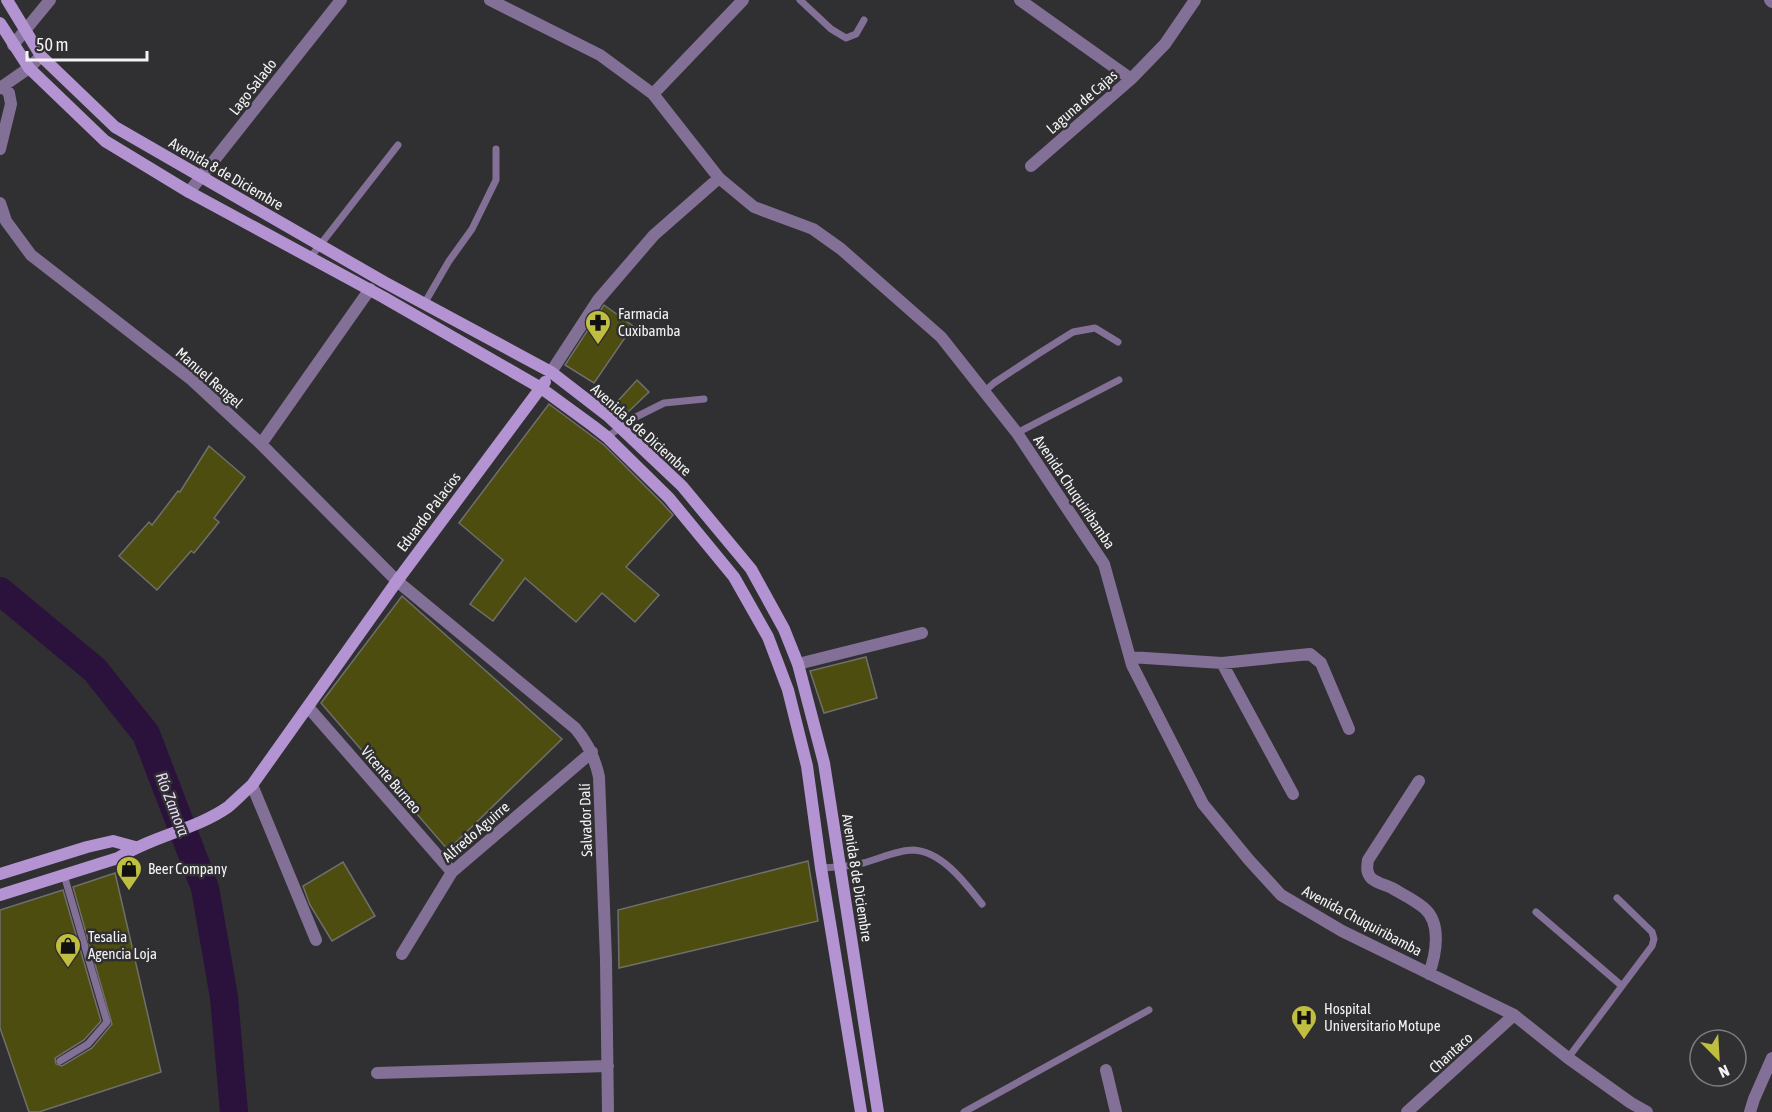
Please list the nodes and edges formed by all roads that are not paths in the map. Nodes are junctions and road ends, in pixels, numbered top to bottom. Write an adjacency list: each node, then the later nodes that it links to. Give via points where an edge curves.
1 (6, 0): 11 (main road, Avenida 8 de Diciembre)
2 (50, 0): 11 (street)
3 (341, 0): 22 (street, Lago Salado)
4 (489, 0): 17 (street, Avenida Chuquiribamba, via 600,55)
5 (742, 0): 17 (street)
6 (800, 0): 9 (lane, via 846,38 856,34)
7 (1020, 0): 15 (street, Laguna de Cajas)
8 (1195, 0): 15 (street, via 1165,44)
9 (864, 20)
10 (0, 23): 12 (main road, Avenida 8 de Diciembre)
11 (25, 31): 12 (street); 13 (main road, Avenida 8 de Diciembre)
12 (13, 45): 14 (main road, Avenida 8 de Diciembre)
13 (41, 56): 14 (street); 22 (main road, Avenida 8 de Diciembre, via 115,127)
14 (29, 68): 16 (street); 24 (main road, Avenida 8 de Diciembre, via 105,141)
15 (1131, 79): 21 (street, Laguna de Cajas)
16 (0, 88): 19 (street, via 9,93 11,104)
17 (653, 94): 23 (street, Avenida Chuquiribamba)
18 (398, 145): 26 (lane)
19 (0, 149)
20 (496, 149): 29 (lane, via 496,180 472,229)
21 (1031, 166)
22 (200, 177): 24 (street, Lago Salado); 26 (main road, Avenida 8 de Diciembre)
23 (719, 178): 31 (street, Eduardo Palacios, via 654,235 598,300); 34 (street, Avenida Chuquiribamba, via 754,207 813,229 841,249 941,338)
24 (189, 192): 27 (main road, Avenida 8 de Diciembre)
25 (0, 203): 39 (street, Manuel Rengel, via 6,221 31,255 192,380)
26 (319, 245): 27 (lane); 29 (main road, Avenida 8 de Diciembre)
27 (310, 258): 28 (main road, Avenida 8 de Diciembre)
28 (370, 289): 33 (main road, Avenida 8 de Diciembre); 39 (street)
29 (424, 304): 31 (main road, Avenida 8 de Diciembre)
30 (1118, 342): 34 (lane, via 1095,328 1073,332)
31 (550, 372): 33 (main road, Eduardo Palacios); 36 (main road, Avenida 8 de Diciembre)
32 (1119, 380): 37 (lane)
33 (541, 388): 38 (main road, Avenida 8 de Diciembre); 40 (main road, Eduardo Palacios)
34 (984, 392): 37 (street, Avenida Chuquiribamba)
35 (704, 399): 36 (lane, via 664,403)
36 (620, 428): 38 (lane); 44 (main road, Avenida 8 de Diciembre, via 682,486 751,569)
37 (1017, 433): 42 (street, Avenida Chuquiribamba, via 1104,564)
38 (607, 437): 53 (main road, Avenida 8 de Diciembre, via 669,498 734,577 768,637 788,690 807,766)
39 (261, 444): 40 (street, Manuel Rengel)
40 (397, 580): 45 (main road, Eduardo Palacios); 47 (street, Salvador Dalí, via 575,728)
41 (922, 633): 44 (street)
42 (1130, 657): 43 (street); 63 (street, Avenida Chuquiribamba, via 1203,804 1281,894 1342,931)
43 (1222, 663): 46 (street, via 1310,654 1321,663); 50 (street)
44 (798, 664): 52 (main road, Avenida 8 de Diciembre, via 824,763)
45 (308, 707): 49 (main road, Eduardo Palacios); 54 (street, Vicente Burneo)
46 (1349, 729)
47 (592, 752): 54 (street, Alfredo Aguirre); 70 (street, Salvador Dalí, via 599,777)
48 (1419, 781): 63 (street, via 1368,860 1367,870 1372,879 1425,908 1436,936 1435,959)
49 (252, 785): 51 (main road, Eduardo Palacios, via 227,807); 61 (street)
50 (1293, 794)
51 (135, 847): 55 (main road, via 113,841); 56 (main road, Eduardo Palacios, via 118,858)
52 (840, 866): 53 (lane); 59 (lane, via 914,850 946,864); 75 (main road, Avenida 8 de Diciembre)
53 (821, 868): 74 (main road, Avenida 8 de Diciembre)
54 (452, 872): 62 (street, Alfredo Aguirre)
55 (0, 874)
56 (64, 875): 57 (main road, Eduardo Palacios); 69 (lane, via 107,1022 88,1044)
57 (0, 895)
58 (1617, 898): 64 (lane, via 1652,932 1654,939)
59 (982, 904)
60 (1536, 912): 64 (lane)
61 (316, 940)
62 (402, 954)
63 (1429, 974): 66 (street, Avenida Chuquiribamba)
64 (1622, 986): 67 (lane)
65 (1149, 1010): 76 (lane)
66 (1514, 1015): 67 (street, Avenida Chuquiribamba); 78 (street, Chantaco)
67 (1568, 1058): 79 (street, Avenida Chuquiribamba)
68 (1772, 1058): 80 (street)
69 (60, 1061)
70 (608, 1066): 72 (street); 73 (street, Salvador Dalí)
71 (1106, 1070): 77 (street)
72 (377, 1073)
73 (608, 1112)
74 (861, 1112)
75 (878, 1112)
76 (964, 1112)
77 (1116, 1112)
78 (1407, 1112)
79 (1647, 1112)
80 (1750, 1112)

